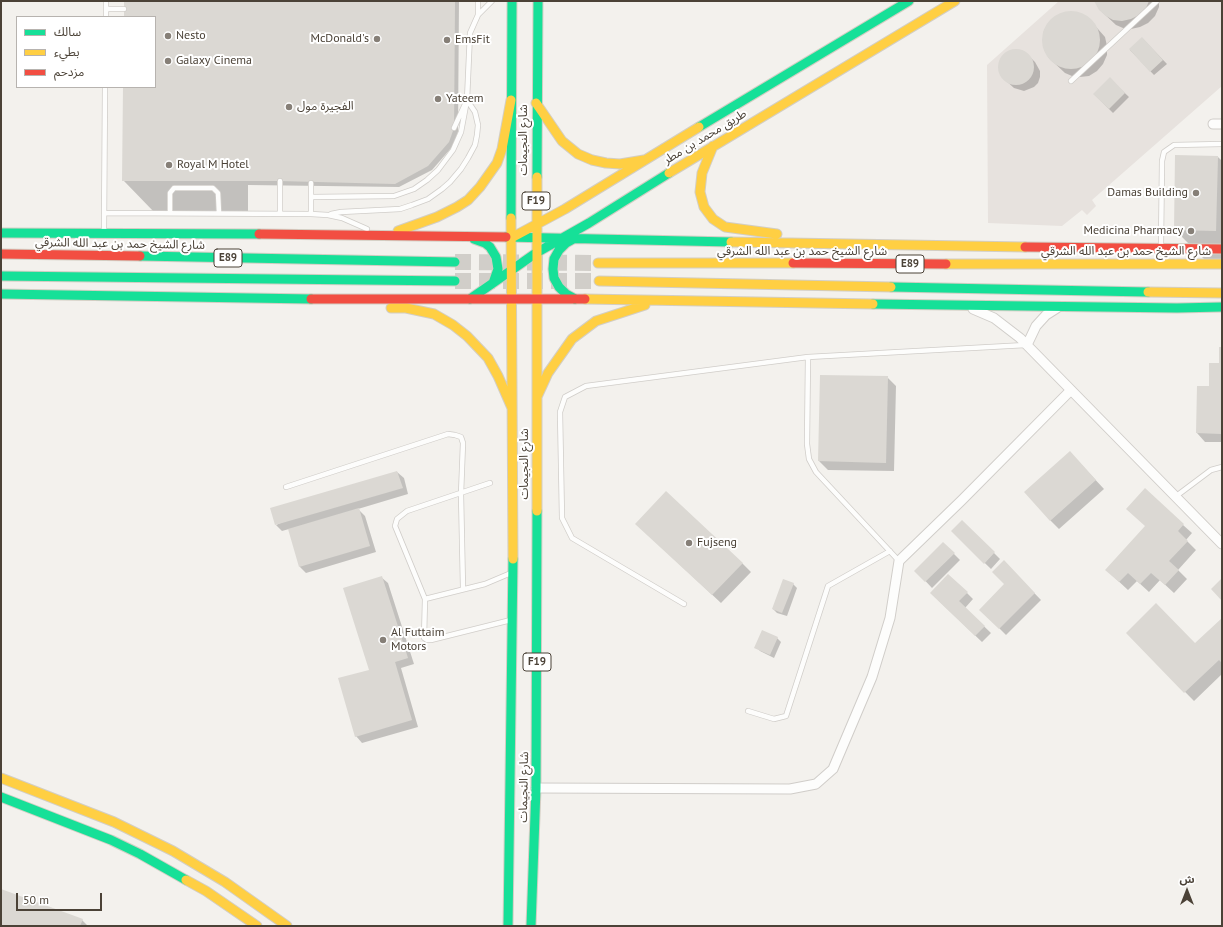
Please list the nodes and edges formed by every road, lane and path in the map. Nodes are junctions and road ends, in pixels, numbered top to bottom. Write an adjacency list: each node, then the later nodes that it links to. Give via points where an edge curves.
1 (106, 1): 9 (lane)
2 (478, 1): 11 (lane)
3 (492, 1): 11 (lane)
4 (512, 1): 16 (main road, شارع النجيمات / F19)
5 (538, 1): 17 (main road, شارع النجيمات / F19)
6 (909, 1): 21 (main road, طريق محمد بن مطر)
7 (955, 1): 20 (main road, طريق محمد بن مطر)
8 (1157, 1): 13 (lane)
9 (106, 9): 10 (lane); 12 (lane)
10 (124, 9)
11 (478, 15): 15 (lane, via 470,33)
12 (106, 16)
13 (1071, 80)
14 (105, 88): 25 (lane)
15 (467, 100): 18 (lane); 24 (lane, via 461,132 453,150 438,170 414,189 394,196); 30 (lane, via 475,112 478,124 475,145 461,169 442,189 428,199 400,209)
16 (511, 100): 34 (main road, via 497,163 468,200 437,217 409,228); 36 (main road, شارع النجيمات / F19)
17 (536, 104): 21 (main road, via 562,141 578,154 606,163 620,164); 31 (main road, شارع النجيمات / F19)
18 (454, 128)
19 (1222, 144): 41 (lane, via 1174,145 1164,152)
20 (713, 146): 39 (main road, طريق محمد بن مطر); 40 (main road, via 702,173 700,192 704,207 713,220 725,227 796,236)
21 (644, 160): 31 (main road, طريق محمد بن مطر)
22 (280, 181): 28 (lane)
23 (311, 184): 24 (lane)
24 (311, 197): 29 (lane)
25 (104, 213): 26 (lane); 33 (lane)
26 (170, 213): 27 (lane); 27 (lane, via 170,197 174,188 213,188 218,193)
27 (219, 213): 28 (lane)
28 (280, 214): 29 (lane)
29 (311, 214): 30 (lane)
30 (328, 215): 34 (lane, via 342,218)
31 (536, 224): 36 (main road, طريق محمد بن مطر); 37 (main road, شارع النجيمات / F19)
32 (1, 233): 33 (main road)
33 (104, 234): 34 (main road)
34 (380, 235): 35 (main road)
35 (468, 237): 36 (main road); 52 (main road, via 485,243 493,251 498,269)
36 (512, 238): 37 (main road); 48 (main road, شارع النجيمات / F19)
37 (536, 238): 39 (main road); 43 (main road, شارع النجيمات / F19)
38 (575, 238): 39 (main road); 40 (main road); 59 (main road, via 559,250 554,259 553,269 559,287)
39 (561, 239): 43 (main road, طريق محمد بن مطر)
40 (818, 244): 41 (main road)
41 (1161, 248): 42 (main road)
42 (1222, 249)
43 (536, 253): 48 (main road, طريق محمد بن مطر); 58 (main road, شارع النجيمات / F19)
44 (1, 254): 45 (main road, شارع الشيخ حمد بن عبد الله الشرقي / E89)
45 (455, 262)
46 (598, 263): 47 (main road, شارع الشيخ حمد بن عبد الله الشرقي / E89)
47 (1222, 264)
48 (512, 269): 52 (main road, طريق محمد بن مطر); 57 (main road, شارع النجيمات / F19)
49 (1, 276): 50 (main road, E89)
50 (455, 281)
51 (599, 281): 53 (main road, E89)
52 (493, 283): 56 (main road, طريق محمد بن مطر)
53 (1222, 293)
54 (1, 294): 55 (main road)
55 (329, 299): 56 (main road); 68 (main road, via 357,306 406,308 434,314 467,336 488,358)
56 (470, 299): 57 (main road)
57 (512, 299): 58 (main road); 68 (main road, شارع النجيمات / F19)
58 (536, 299): 59 (main road); 67 (main road, شارع النجيمات / F19)
59 (575, 299): 60 (main road)
60 (663, 300): 61 (main road); 67 (main road, via 596,321 582,330 560,355)
61 (962, 305): 62 (main road); 64 (street, via 994,318)
62 (1060, 306): 63 (main road); 64 (street, via 1041,321 1032,332)
63 (1222, 307)
64 (1027, 345): 65 (lane); 66 (street)
65 (808, 357): 75 (lane, via 809,459 816,472); 80 (lane, via 586,386 565,397 560,412 562,518 572,538)
66 (1071, 390): 73 (street); 76 (street)
67 (537, 397): 84 (main road, شارع النجيمات / F19)
68 (512, 408): 77 (main road, شارع النجيمات / F19)
69 (1222, 467): 73 (lane, via 1211,470)
70 (490, 483): 72 (lane)
71 (286, 486): 72 (lane, via 448,434 461,437 463,443)
72 (462, 494): 78 (lane); 79 (lane, via 408,511 395,522 394,526)
73 (1176, 497): 74 (street)
74 (1222, 544)
75 (890, 551): 76 (lane); 82 (lane, via 828,586 786,716 774,719)
76 (899, 561): 84 (street, via 890,618 872,677 833,769 816,784 790,789)
77 (513, 572): 78 (lane, via 485,584); 81 (main road, شارع النجيمات / F19)
78 (462, 588): 79 (lane)
79 (425, 598): 81 (lane, via 423,633 427,640)
80 (684, 604)
81 (513, 620): 88 (main road, شارع النجيمات / F19)
82 (748, 711)
83 (1, 778): 87 (main road, via 114,822 166,848 225,882)
84 (536, 788): 89 (main road, شارع النجيمات / F19)
85 (1, 797): 86 (main road, via 140,854 206,891)
86 (257, 926)
87 (287, 926)
88 (508, 926)
89 (531, 926)

